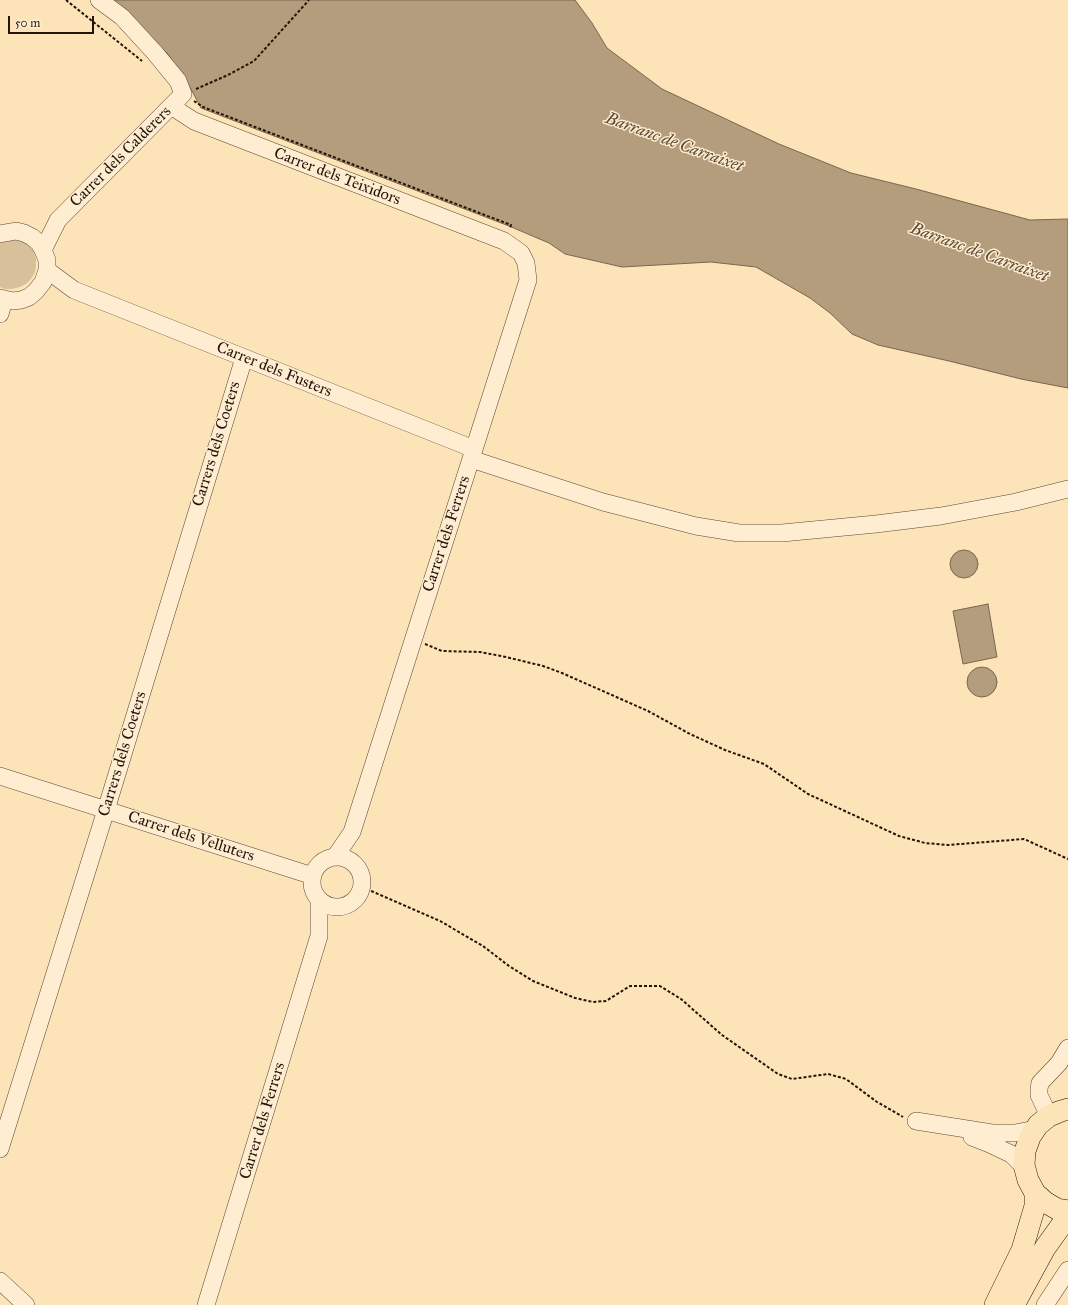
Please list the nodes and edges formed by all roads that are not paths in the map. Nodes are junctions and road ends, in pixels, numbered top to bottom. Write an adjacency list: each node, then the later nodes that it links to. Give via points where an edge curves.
1 (99, 0): 2 (street, Carrer dels Calderers, via 122,17 178,81 184,94)
2 (171, 106): 3 (street, Carrer dels Calderers); 6 (street, Carrer dels Teixidors, via 194,121)
3 (58, 220): 4 (street, Carrer dels Calderers); 7 (street, Carrer dels Calderers)
4 (24, 233): 5 (street, via 16,231); 7 (street)
5 (0, 234)
6 (505, 242): 13 (street, Carrer dels Ferrers, via 521,253 526,263 528,280)
7 (44, 250): 8 (street)
8 (47, 270): 9 (street, Carrer dels Fusters); 10 (street, via 44,282)
9 (74, 290): 10 (street, Carrer dels Fusters); 12 (street, Carrer dels Fusters)
10 (36, 291): 11 (street, via 22,300)
11 (1, 304)
12 (244, 358): 13 (street, Carrer dels Fusters); 16 (street, Carrers dels Coeters)
13 (472, 454): 14 (street, Carrer dels Fusters, via 603,502 696,526 739,533 782,533 941,516); 17 (street, Carrer dels Ferrers)
14 (1068, 489)
15 (0, 776): 16 (street, Carrer dels Velluters)
16 (106, 810): 20 (street, Carrer dels Velluters); 26 (street, Carrers dels Coeters)
17 (352, 832): 18 (street, Carrer dels Ferrers); 19 (street, Carrer dels Ferrers)
18 (335, 856): 19 (street, via 347,858); 20 (street, via 321,862)
19 (357, 865): 22 (street, via 363,879 360,894 355,900)
20 (313, 876): 21 (street, via 314,892)
21 (319, 899): 22 (street, via 333,907); 23 (street, Carrer dels Ferrers)
22 (341, 907): 23 (street, Carrer dels Ferrers)
23 (319, 936): 34 (street, Carrer dels Ferrers)
24 (1068, 1048): 25 (street, via 1038,1089)
25 (1051, 1118): 27 (main road, via 1030,1137 1025,1150); 27 (street, via 1015,1133 992,1133 916,1120 990,1144 1011,1154)
26 (0, 1149)
27 (1025, 1168): 28 (main road)
28 (1035, 1193): 29 (main road, via 1057,1209); 35 (main road, via 1035,1206 1022,1250)
29 (1068, 1212)
30 (1068, 1216): 36 (main road, via 1045,1248)
31 (1068, 1270): 37 (street)
32 (0, 1281): 33 (street)
33 (26, 1305)
34 (206, 1305)
35 (995, 1305)
36 (1014, 1305)
37 (1045, 1305)

